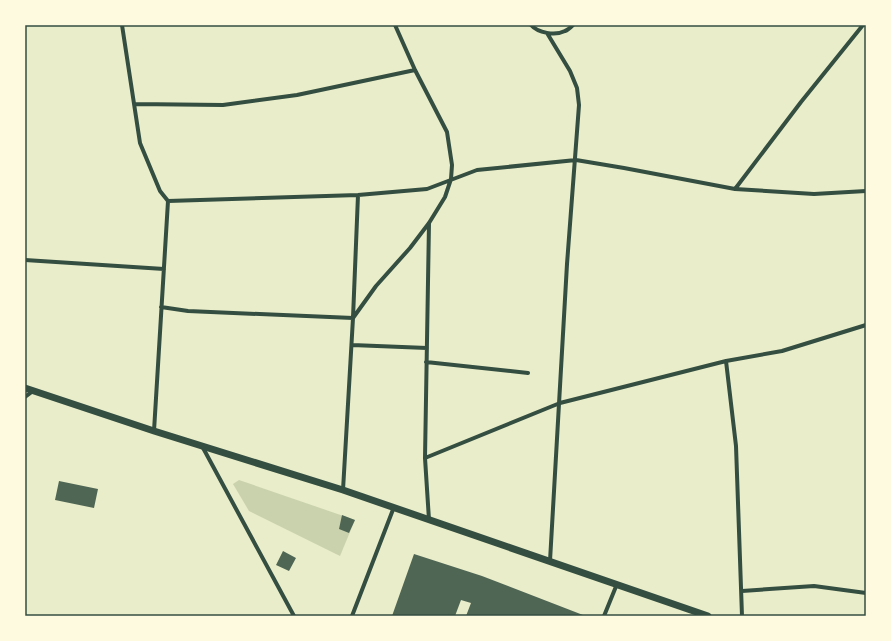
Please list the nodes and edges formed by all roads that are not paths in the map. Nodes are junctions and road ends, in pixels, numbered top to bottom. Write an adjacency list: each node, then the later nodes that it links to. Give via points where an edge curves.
1 (122, 25): 8 (street)
2 (396, 25): 7 (street)
3 (530, 25): 6 (street)
4 (573, 25): 6 (street, via 564,32)
5 (863, 25): 11 (street)
6 (547, 33): 9 (street, via 577,88 579,105)
7 (415, 70): 8 (street, via 297,95 223,105); 10 (street, via 447,132 452,165)
8 (134, 104): 14 (street, via 140,143 160,191)
9 (576, 160): 10 (street, via 477,170); 11 (street); 29 (street, via 567,264)
10 (451, 179): 13 (street, via 427,189); 15 (street, via 445,197)
11 (735, 189): 12 (street, via 814,194)
12 (866, 191)
13 (358, 195): 14 (street); 19 (street)
14 (168, 200): 17 (street)
15 (429, 223): 19 (street, via 376,286); 22 (street)
16 (25, 260): 17 (street)
17 (164, 269): 18 (street)
18 (161, 307): 19 (street); 30 (street)
19 (353, 318): 21 (street)
20 (866, 325): 23 (street, via 782,351)
21 (352, 345): 22 (street); 33 (street)
22 (427, 348): 24 (street)
23 (726, 361): 29 (street); 38 (street, via 736,446)
24 (426, 362): 25 (street); 32 (street)
25 (528, 373)
26 (25, 388): 27 (street)
27 (33, 391): 28 (street); 30 (street)
28 (25, 397)
29 (560, 403): 32 (street); 36 (street)
30 (154, 431): 31 (street)
31 (201, 445): 33 (street); 40 (street)
32 (425, 458): 35 (street)
33 (342, 490): 34 (street)
34 (394, 507): 35 (street); 41 (street)
35 (429, 520): 36 (street)
36 (550, 561): 37 (street)
37 (617, 584): 42 (street); 43 (street)
38 (742, 591): 39 (street, via 814,586); 44 (street)
39 (866, 592)
40 (294, 616)
41 (352, 616)
42 (604, 616)
43 (708, 616)
44 (742, 616)

